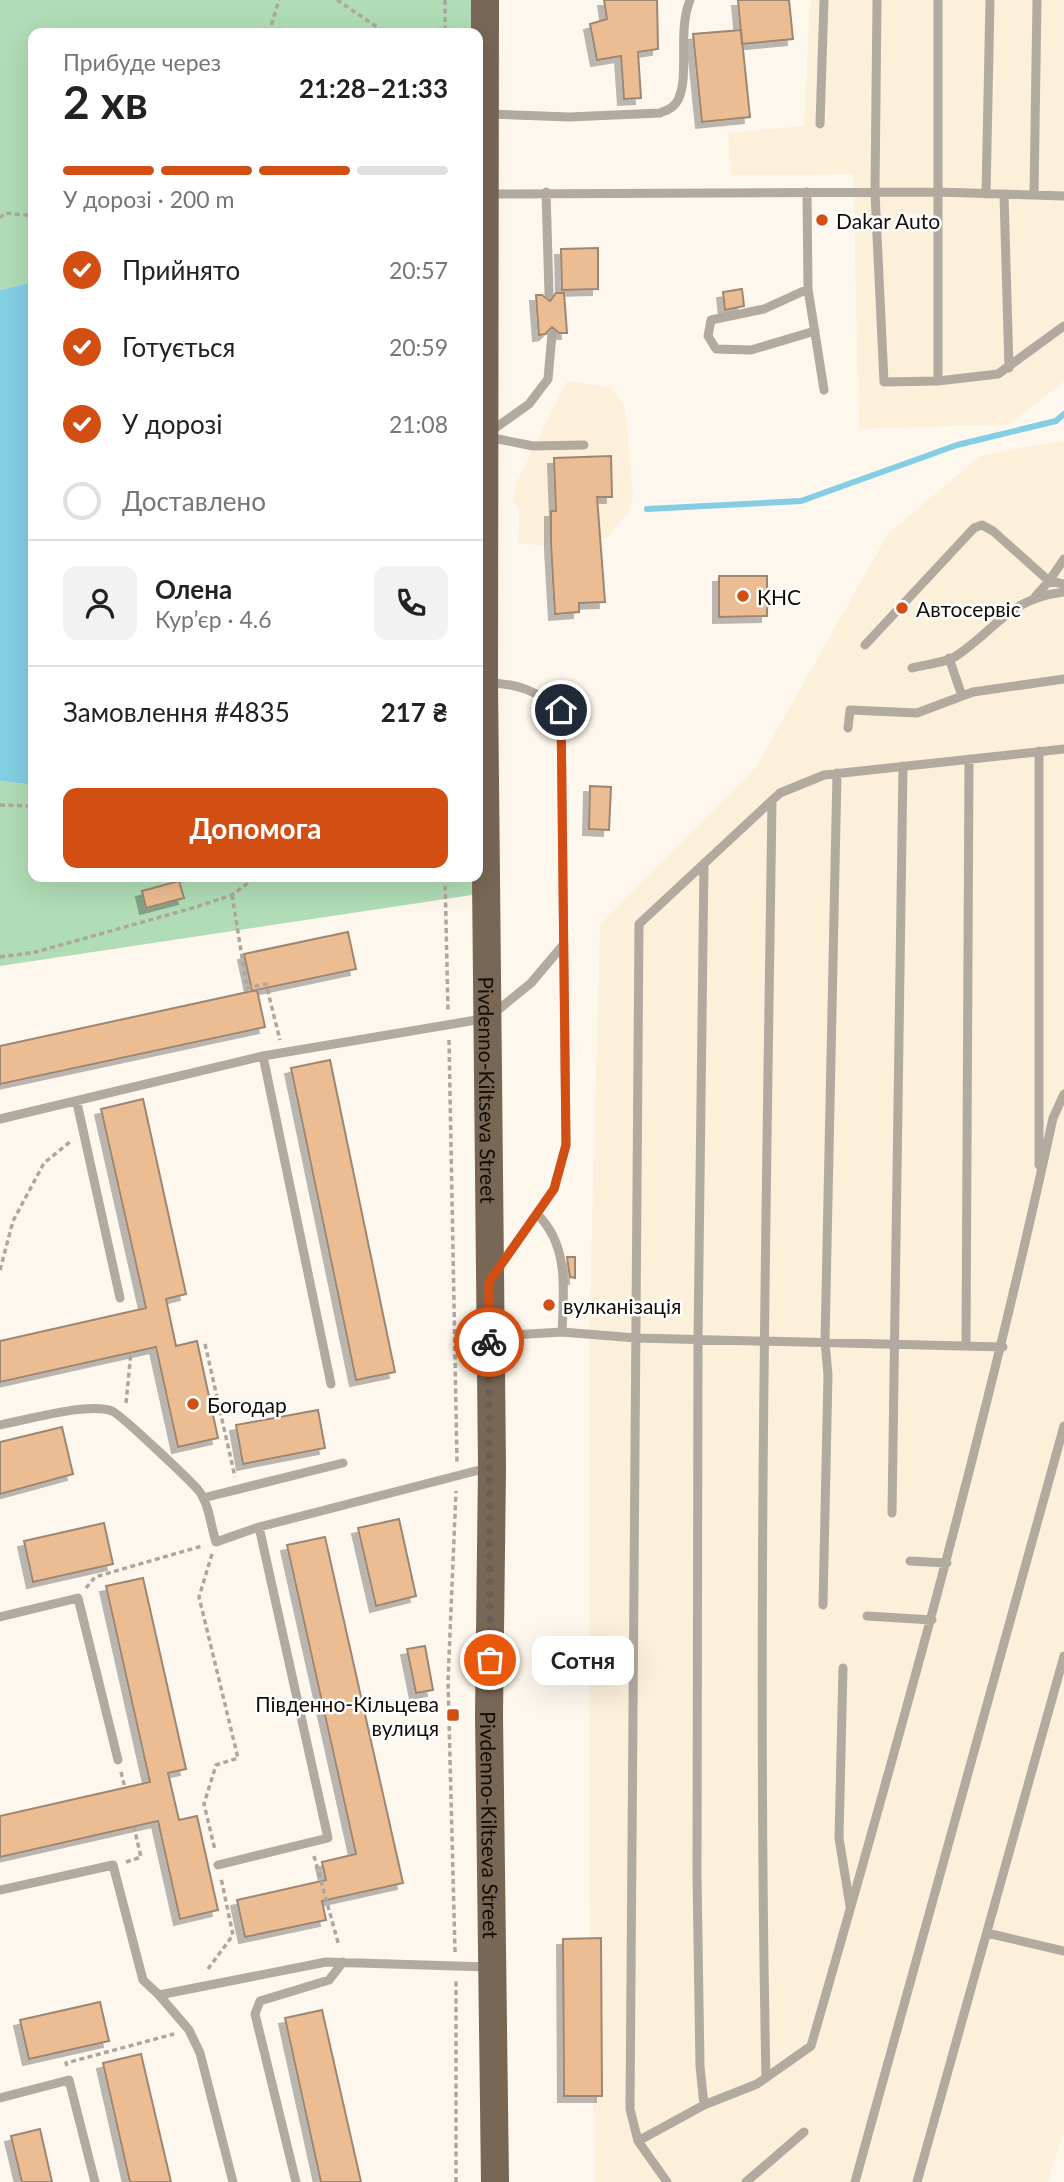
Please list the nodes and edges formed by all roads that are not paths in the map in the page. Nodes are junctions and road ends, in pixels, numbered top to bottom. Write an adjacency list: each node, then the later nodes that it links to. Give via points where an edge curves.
1 (485, 0): 8 (main road, Pivdenno-Kiltseva Street)
2 (690, 0): 8 (lane, via 682,27 682,88 671,108 660,113 569,117)
3 (824, 0): 9 (lane)
4 (877, 0): 13 (lane)
5 (938, 0): 12 (lane)
6 (990, 0): 15 (lane)
7 (1037, 0): 17 (lane)
8 (484, 113): 14 (main road, Pivdenno-Kiltseva Street)
9 (820, 124)
10 (546, 192): 11 (lane); 14 (lane); 20 (lane)
11 (807, 192): 13 (lane); 19 (lane)
12 (937, 192): 13 (lane); 15 (lane); 25 (lane)
13 (875, 193): 25 (lane, via 884,382)
14 (483, 194): 27 (main road, Pivdenno-Kiltseva Street)
15 (986, 194): 16 (lane)
16 (1004, 195): 17 (lane); 24 (lane)
17 (1034, 195): 18 (lane)
18 (1064, 195)
19 (807, 289): 22 (lane); 22 (lane, via 764,309 711,320 708,336 716,349 751,350)
20 (549, 294)
21 (1064, 326): 24 (lane)
22 (815, 331): 26 (lane)
23 (552, 334): 27 (lane, via 548,379 529,404)
24 (1009, 368): 25 (lane, via 998,374)
25 (938, 381)
26 (824, 390)
27 (483, 435): 28 (lane, via 533,446); 38 (main road, Pivdenno-Kiltseva Street)
28 (584, 445)
29 (1064, 559): 30 (lane)
30 (1049, 581): 31 (lane); 33 (lane); 34 (lane, via 982,525 974,528)
31 (1064, 584)
32 (1064, 592): 33 (lane)
33 (1033, 598): 35 (lane, via 996,620)
34 (865, 645)
35 (949, 658): 36 (lane); 39 (lane)
36 (912, 668)
37 (1064, 679): 39 (lane)
38 (484, 683): 48 (lane, via 512,683 537,691 561,710); 49 (main road, Pivdenno-Kiltseva Street)
39 (962, 696): 40 (lane, via 917,713 850,710)
40 (848, 728)
41 (1064, 749): 42 (lane)
42 (1039, 751): 43 (lane); 54 (lane)
43 (969, 759): 44 (lane); 65 (lane)
44 (903, 766): 45 (lane); 64 (lane)
45 (837, 773): 46 (lane, via 791,788); 63 (lane)
46 (772, 800): 47 (lane); 62 (lane)
47 (704, 864): 60 (lane, via 639,924); 61 (lane)
48 (564, 944): 49 (lane, via 531,984); 55 (lane, via 566,1145 554,1189)
49 (488, 1018): 50 (lane); 56 (main road, Pivdenno-Kiltseva Street)
50 (262, 1056): 52 (lane); 67 (lane)
51 (1064, 1094): 54 (lane, via 1053,1118)
52 (77, 1103): 53 (lane); 57 (lane)
53 (0, 1119)
54 (1040, 1181): 66 (lane)
55 (537, 1214): 56 (lane); 58 (lane, via 549,1225 559,1247)
56 (489, 1282): 59 (main road, Pivdenno-Kiltseva Street)
57 (120, 1298)
58 (562, 1332): 59 (lane); 60 (lane)
59 (489, 1336): 71 (main road, Pivdenno-Kiltseva Street)
60 (636, 1338): 61 (lane); 96 (lane, via 631,2109)
61 (698, 1339): 62 (lane); 94 (lane, via 697,1876)
62 (764, 1341): 63 (lane); 92 (lane, via 762,1912)
63 (825, 1342): 64 (lane); 77 (lane)
64 (893, 1344): 65 (lane); 73 (lane)
65 (966, 1346): 66 (lane)
66 (1003, 1347): 76 (lane)
67 (331, 1384)
68 (0, 1425): 72 (lane, via 74,1410 110,1410 125,1417)
69 (1064, 1426): 103 (lane)
70 (343, 1463): 72 (lane)
71 (492, 1467): 74 (lane); 90 (main road, Pivdenno-Kiltseva Street, via 489,1716)
72 (202, 1498): 74 (lane, via 216,1542)
73 (892, 1513)
74 (259, 1527): 84 (lane, via 328,1838)
75 (910, 1561): 76 (lane)
76 (947, 1563): 80 (lane)
77 (823, 1605)
78 (867, 1616): 80 (lane)
79 (0, 1617): 83 (lane, via 78,1598)
80 (932, 1620): 86 (lane)
81 (1064, 1656): 87 (lane)
82 (843, 1668): 86 (lane, via 839,1838)
83 (118, 1760)
84 (218, 1865)
85 (0, 1890): 91 (lane, via 113,1865 143,1980)
86 (850, 1910): 92 (lane, via 811,2046)
87 (986, 1933): 88 (lane); 104 (lane)
88 (1064, 1951)
89 (343, 1962): 90 (lane); 91 (lane); 99 (lane, via 329,1980 260,2001 255,2014)
90 (494, 1967): 100 (main road, Pivdenno-Kiltseva Street)
91 (159, 1995): 98 (lane, via 189,2030 200,2053)
92 (766, 2078): 94 (lane)
93 (0, 2098): 97 (lane, via 69,2080)
94 (704, 2105): 96 (lane)
95 (804, 2132): 102 (lane)
96 (639, 2141): 101 (lane)
97 (95, 2182)
98 (233, 2182)
99 (296, 2182)
100 (495, 2182)
101 (667, 2182)
102 (746, 2182)
103 (855, 2182)
104 (917, 2182)

